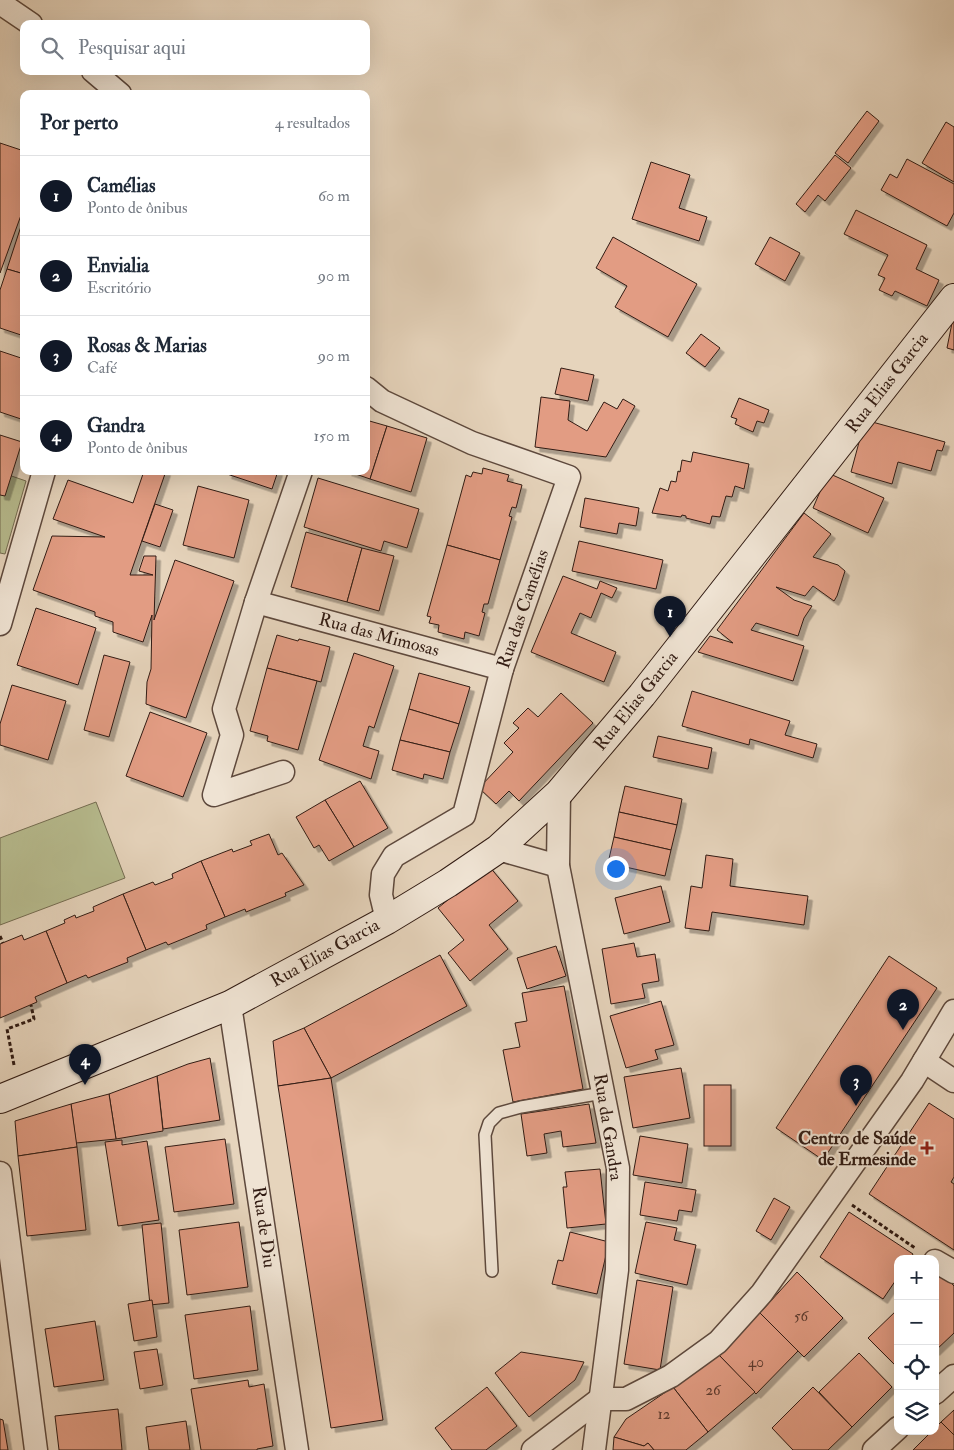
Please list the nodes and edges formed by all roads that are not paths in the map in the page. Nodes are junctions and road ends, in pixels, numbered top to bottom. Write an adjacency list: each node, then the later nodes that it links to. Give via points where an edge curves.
1 (0, 3): 2 (street)
2 (25, 20)
3 (98, 75): 4 (street)
4 (115, 90)
5 (954, 298): 13 (main road, Rua Elias Garcia, via 642,695)
6 (370, 391): 11 (street, Rua das Camélias, via 382,401 472,443 569,477)
7 (43, 475): 10 (street)
8 (300, 475): 9 (street)
9 (256, 602): 11 (street, Rua das Mimosas); 12 (street, via 224,709 232,735 214,795)
10 (0, 624)
11 (502, 669): 16 (street, Rua das Camélias, via 464,815 394,856 383,874 381,895)
12 (283, 772)
13 (559, 793): 14 (main road, Rua Elias Garcia); 15 (street, Rua da Gandra)
14 (498, 849): 15 (street); 16 (main road, Rua Elias Garcia)
15 (558, 866): 21 (street, Rua da Gandra)
16 (387, 920): 17 (main road, Rua Elias Garcia)
17 (230, 1005): 22 (main road, Rua Elias Garcia); 32 (street, Rua de Diu)
18 (954, 1011): 19 (street)
19 (924, 1061): 20 (street); 29 (street, via 762,1293 718,1342 671,1376 626,1400)
20 (954, 1081)
21 (604, 1094): 25 (lane, via 499,1112 489,1123 485,1135); 29 (street, Rua da Gandra, via 618,1168 617,1270)
22 (10, 1095)
23 (0, 1173): 31 (street)
24 (939, 1263): 26 (street)
25 (492, 1271)
26 (954, 1272)
27 (954, 1376): 28 (street)
28 (938, 1390)
29 (600, 1399): 33 (street); 34 (street, Rua da Gandra)
30 (894, 1432): 35 (street)
31 (36, 1450)
32 (297, 1450)
33 (533, 1450)
34 (594, 1450)
35 (874, 1450)

